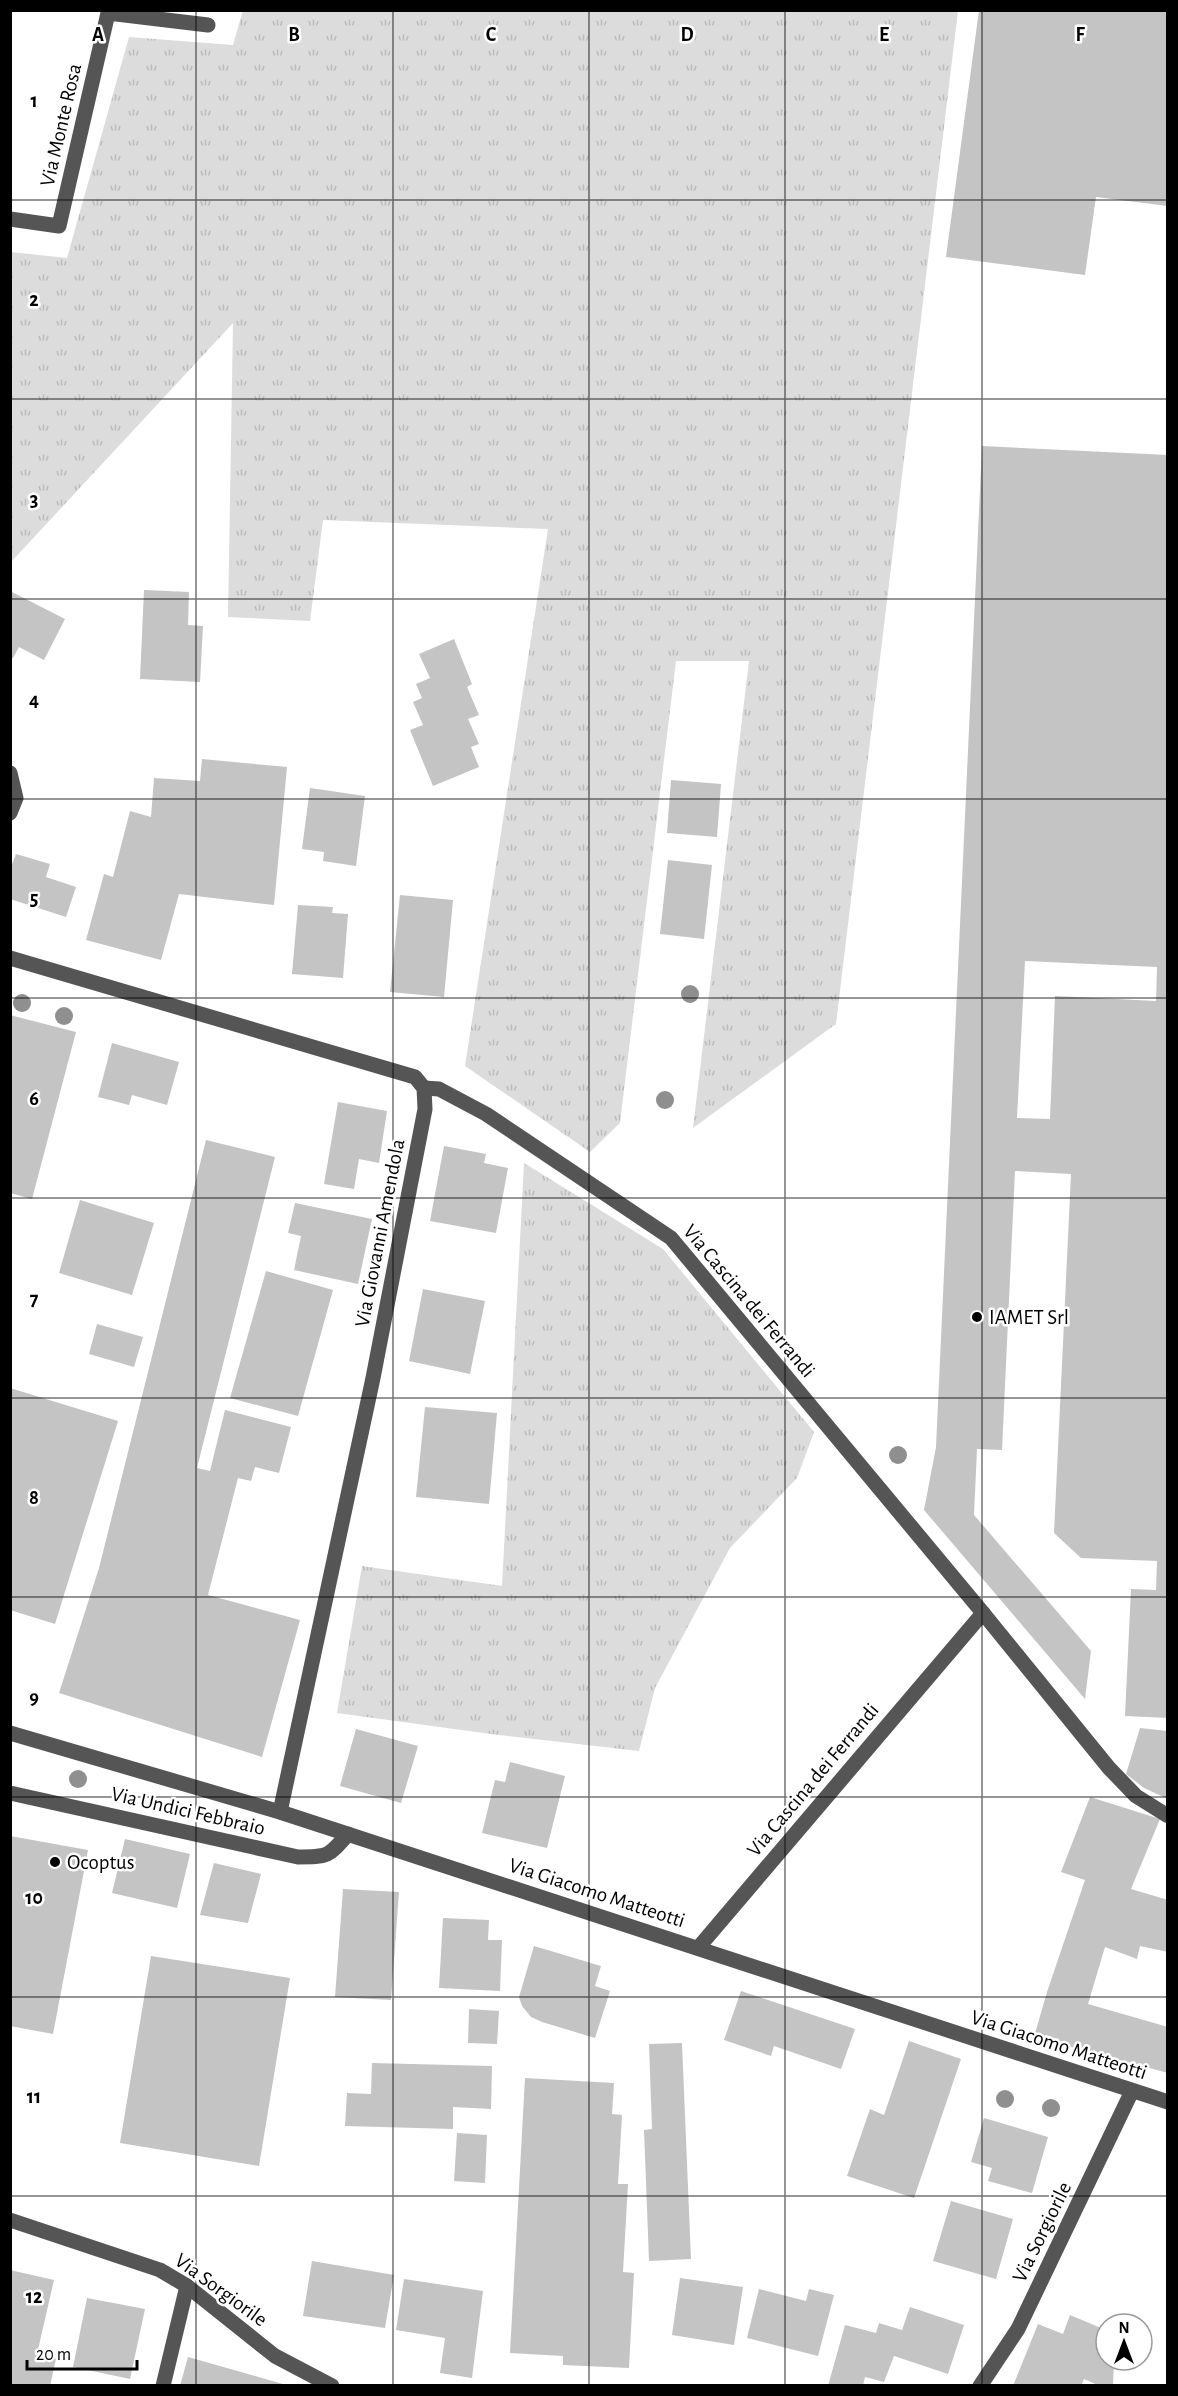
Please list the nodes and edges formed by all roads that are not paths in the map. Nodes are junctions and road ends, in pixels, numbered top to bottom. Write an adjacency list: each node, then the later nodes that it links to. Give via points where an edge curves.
1 (208, 25): 2 (street, Via Monte Rosa, via 108,13 59,226)
2 (10, 219)
3 (10, 773): 4 (street, via 16,798)
4 (10, 813)
5 (10, 958): 6 (street, via 415,1077)
6 (424, 1088): 7 (street, Via Cascina dei Ferrandi, via 439,1089 486,1114 671,1238); 10 (street, Via Giovanni Amendola, via 425,1109 374,1378)
7 (983, 1613): 11 (street, Via Cascina dei Ferrandi, via 1109,1768 1136,1796); 13 (street, Via Cascina dei Ferrandi)
8 (10, 1733): 10 (street, Via Giacomo Matteotti)
9 (10, 1793): 12 (street, Via Undici Febbraio, via 297,1857 324,1857)
10 (280, 1812): 12 (street, Via Giacomo Matteotti)
11 (1167, 1816)
12 (348, 1834): 13 (street, Via Giacomo Matteotti)
13 (698, 1948): 14 (street, Via Giacomo Matteotti)
14 (1132, 2091): 15 (street, Via Giacomo Matteotti); 20 (street, Via Sorgiorile, via 1018,2329)
15 (1167, 2102)
16 (10, 2220): 17 (street, Via Sorgiorile, via 160,2270)
17 (187, 2286): 18 (street); 19 (street, Via Sorgiorile, via 275,2356)
18 (163, 2385)
19 (332, 2385)
20 (980, 2385)

